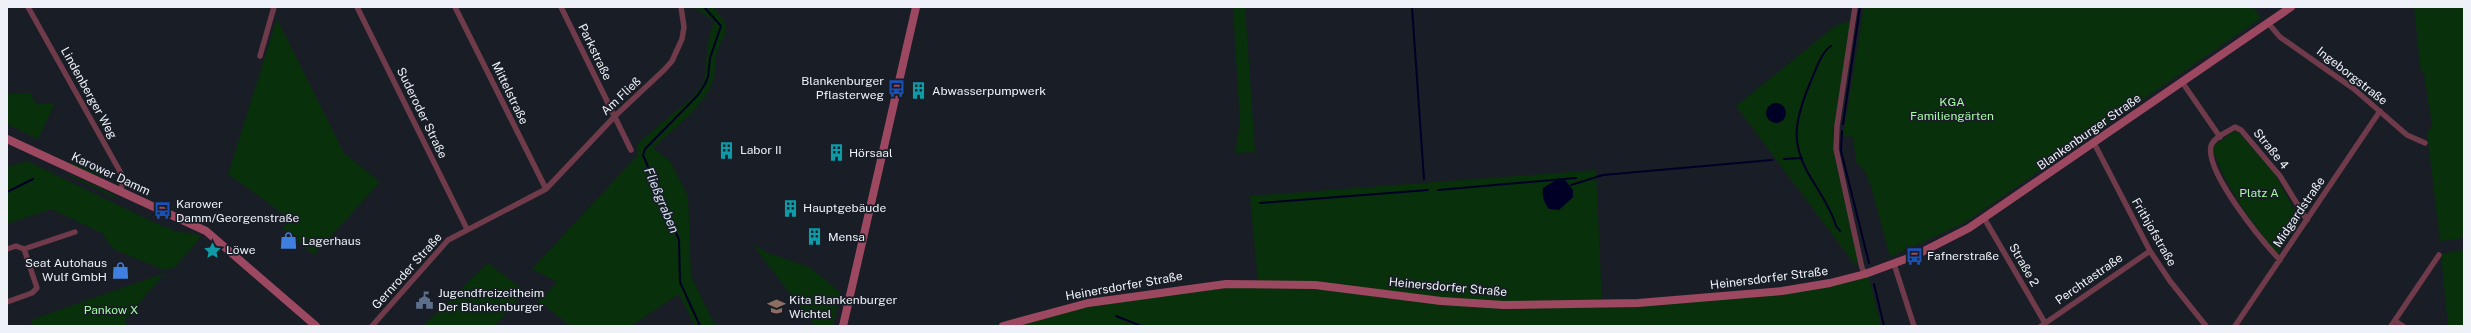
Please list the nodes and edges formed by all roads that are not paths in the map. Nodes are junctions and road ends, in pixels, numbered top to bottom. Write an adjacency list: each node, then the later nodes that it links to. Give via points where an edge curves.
1 (28, 7): 21 (street, Lindenberger Weg, via 122,175)
2 (274, 7): 11 (street)
3 (357, 7): 24 (street, Suderoder Straße)
4 (455, 7): 20 (street, Mittelstraße)
5 (561, 7): 14 (street, Parkstraße)
6 (681, 7): 14 (street, Am Fließ, via 684,27 682,39 672,61)
7 (916, 7): 38 (main road)
8 (1855, 7): 32 (street, via 1837,126 1836,149)
9 (2291, 7): 10 (main road, Blankenburger Straße)
10 (2268, 23): 12 (main road, Blankenburger Straße); 13 (street, Ingeborgstraße, via 2277,34 2321,64)
11 (260, 56)
12 (2182, 82): 15 (street); 17 (main road, Blankenburger Straße)
13 (2380, 111): 18 (street, Ingeborgstraße, via 2407,135); 23 (street, Midgardstraße)
14 (614, 116): 19 (street, Parkstraße); 20 (street, Am Fließ)
15 (2220, 137): 23 (street, Straße 4, via 2235,127 2241,130 2280,176); 30 (street, via 2211,146 2220,177 2247,222)
16 (7, 139): 21 (main road, Karower Damm)
17 (2094, 143): 22 (main road, Blankenburger Straße); 28 (street, Frithjofstraße)
18 (2425, 143)
19 (631, 150)
20 (546, 189): 24 (street, Gernroder Straße)
21 (120, 192): 36 (main road, Karower Damm, via 206,231)
22 (1984, 218): 31 (main road, Blankenburger Straße, via 1939,245); 35 (street, Straße 2)
23 (2307, 220): 30 (street, Midgardstraße)
24 (467, 229): 37 (street, Gernroder Straße, via 448,240)
25 (75, 232): 27 (street)
26 (7, 249): 27 (street, via 21,246)
27 (24, 249): 33 (street, via 37,288 32,293)
28 (2150, 250): 35 (street, Perchtastraße); 41 (street, Frithjofstraße, via 2170,281)
29 (2439, 255): 34 (street)
30 (2280, 260): 42 (street, Midgardstraße)
31 (1894, 264): 32 (main road, Heinersdorfer Straße); 40 (street)
32 (1865, 274): 39 (main road, Heinersdorfer Straße, via 1782,291 1599,304 1469,303 1315,285 1226,284 1088,303)
33 (7, 302)
34 (2393, 323): 43 (street)
35 (2043, 325)
36 (316, 326)
37 (372, 326)
38 (843, 326)
39 (1003, 326)
40 (1914, 326)
41 (2206, 326)
42 (2235, 326)
43 (2403, 326)

